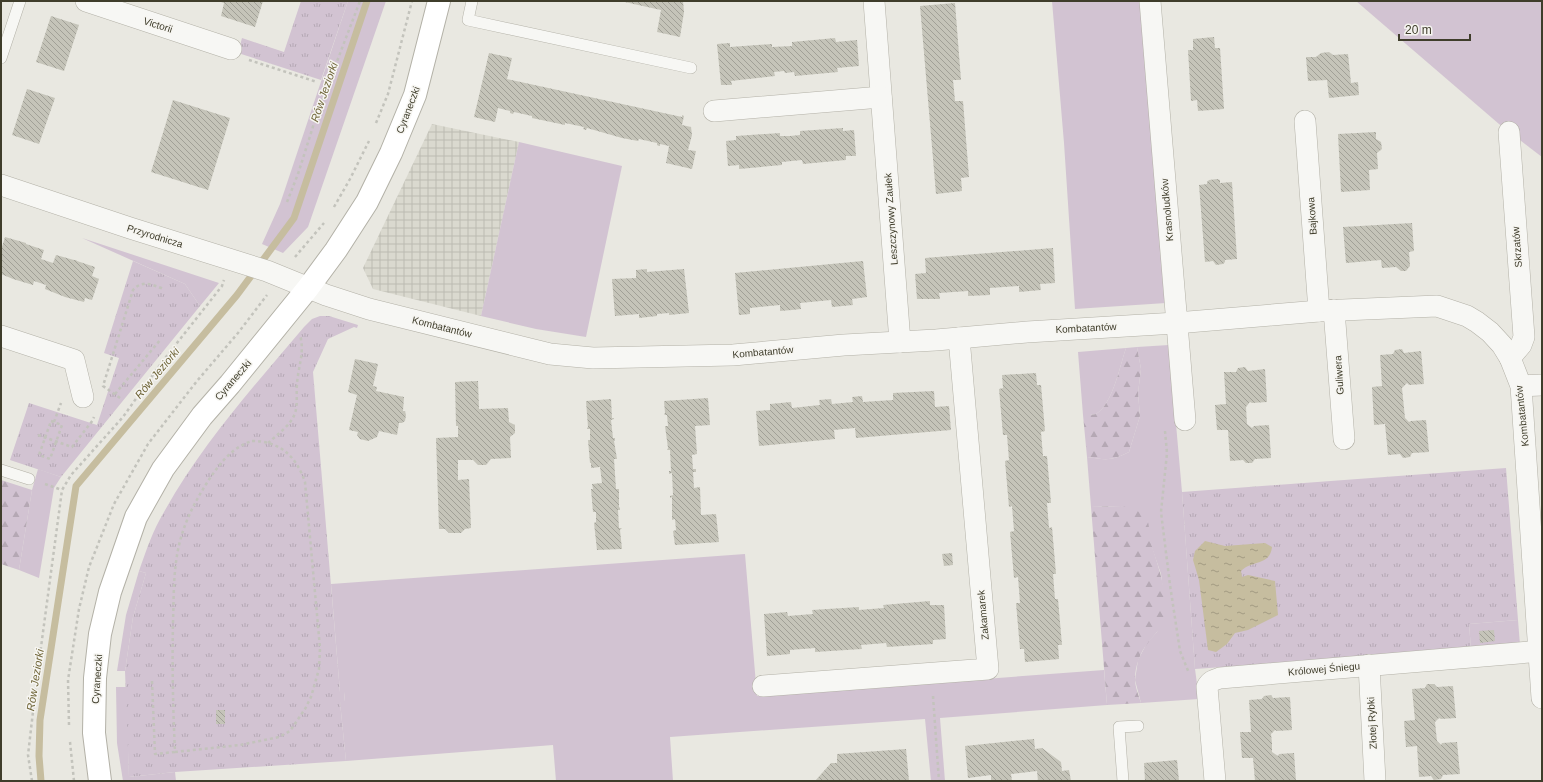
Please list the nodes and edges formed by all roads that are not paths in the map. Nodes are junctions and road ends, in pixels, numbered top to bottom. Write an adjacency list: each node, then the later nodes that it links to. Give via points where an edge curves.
1 (20, 1): 8 (lane)
2 (86, 1): 7 (street, Victorii)
3 (439, 1): 15 (street, Cyraneczki, via 415,95 391,153 367,202)
4 (472, 1): 9 (lane, via 468,20)
5 (874, 1): 10 (street, Leszczynowy Zaułek)
6 (1150, 1): 17 (street, Krasnoludków)
7 (231, 49)
8 (1, 58)
9 (691, 68)
10 (881, 97): 11 (street); 20 (street, Leszczynowy Zaułek)
11 (714, 111)
12 (1305, 121): 16 (street, Bajkowa)
13 (1509, 132): 21 (street, Skrzatów, via 1524,337 1522,345)
14 (1, 185): 15 (street, Przyrodnicza, via 130,228 231,268 267,270)
15 (308, 288): 20 (street, Kombatantów, via 369,309 550,354 593,358 733,355); 34 (street, Cyraneczki, via 202,416 162,469 136,516 110,592 100,634 95,678 94,733)
16 (1327, 311): 17 (street, Kombatantów); 21 (street, Kombatantów, via 1436,306 1477,322 1502,345); 26 (street, Guliwera)
17 (1176, 323): 19 (street, Kombatantów); 25 (street, Krasnoludków)
18 (1, 336): 24 (street, via 74,360)
19 (959, 338): 20 (street, Kombatantów); 31 (street, Zakamarek, via 988,669)
20 (900, 342)
21 (1510, 358): 23 (street, Kombatantów)
22 (1542, 384): 23 (street)
23 (1521, 386): 29 (street, Kombatantów)
24 (83, 397)
25 (1185, 420)
26 (1344, 439)
27 (1, 470): 28 (lane)
28 (29, 479)
29 (1540, 651): 30 (street, Królowej Śniegu); 32 (street, Kombatantów)
30 (1369, 665): 36 (street, Królowej Śniegu, via 1220,678 1211,682 1207,687); 37 (street, Złotej Rybki)
31 (763, 686)
32 (1542, 698)
33 (1138, 726): 35 (lane, via 1119,726)
34 (100, 781)
35 (1123, 781)
36 (1214, 781)
37 (1375, 781)

